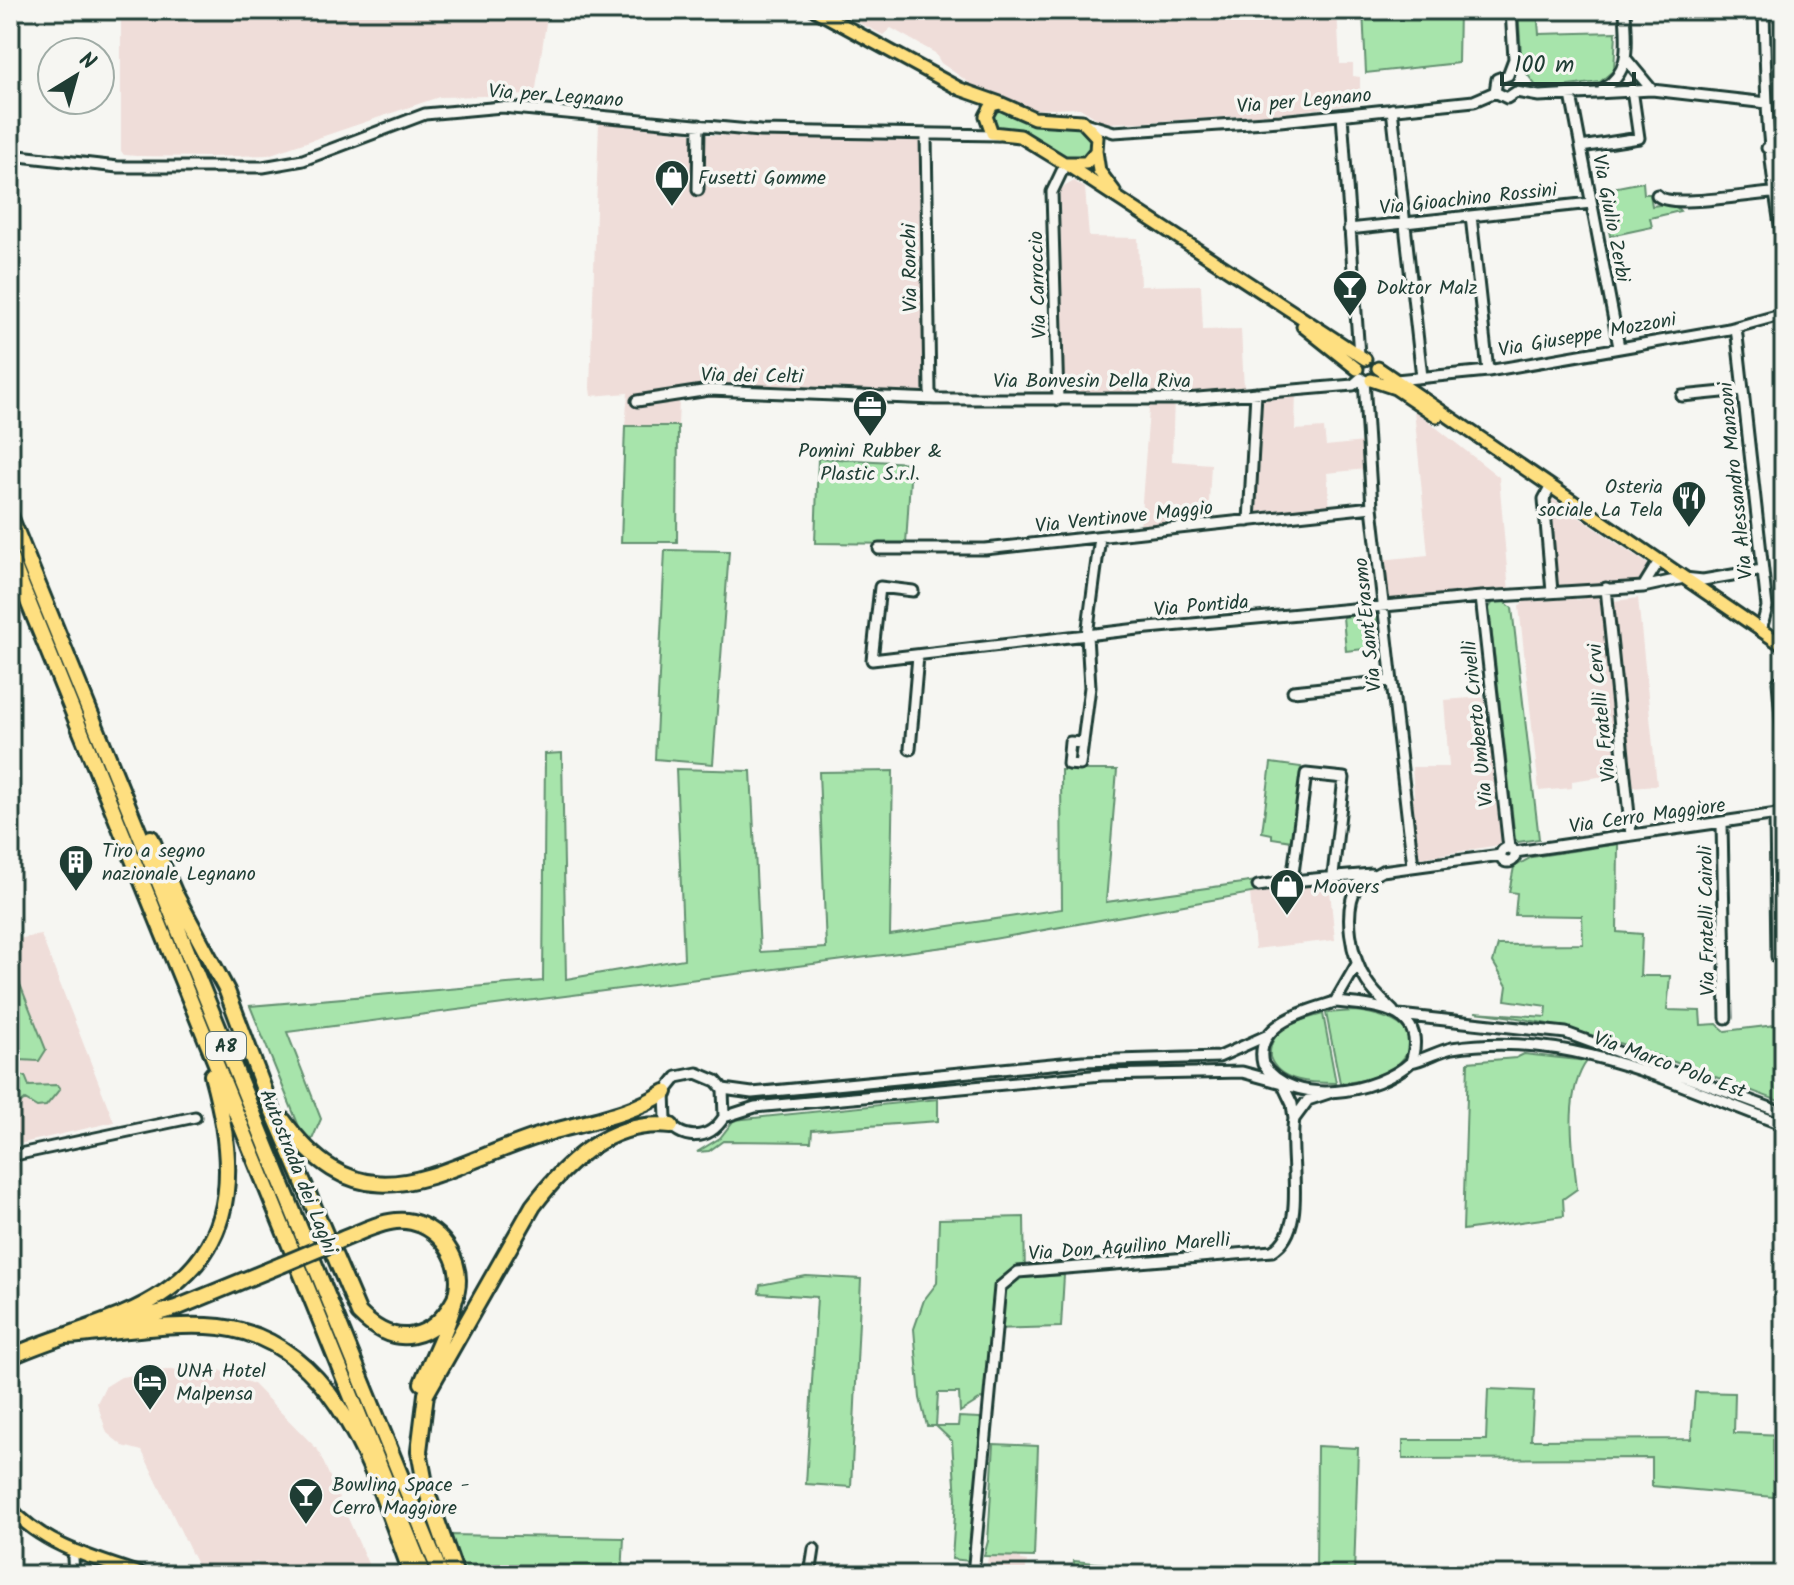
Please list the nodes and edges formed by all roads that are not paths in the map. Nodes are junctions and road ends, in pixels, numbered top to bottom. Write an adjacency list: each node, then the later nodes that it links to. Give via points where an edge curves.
1 (815, 10): 7 (main road)
2 (1511, 10): 6 (street, via 1514,59)
3 (1625, 10): 5 (street)
4 (1764, 10): 15 (street)
5 (1627, 60): 9 (street, via 1613,81); 10 (street)
6 (1508, 75): 11 (street, via 1497,79); 12 (street, via 1516,81)
7 (960, 89): 14 (main road); 18 (main road)
8 (1632, 89): 9 (street); 10 (street); 25 (street, via 1639,138)
9 (1599, 90): 13 (street)
10 (1652, 90): 15 (street)
11 (1495, 92): 12 (street, via 1507,98); 16 (street, Via per Legnano, via 1474,101)
12 (1516, 92): 13 (street)
13 (1571, 95): 25 (street, Via Giulio Zerbi)
14 (1000, 103): 18 (main road, via 992,105); 19 (main road, via 1034,118)
15 (1767, 103): 28 (street)
16 (1392, 109): 17 (street, Via per Legnano); 37 (street)
17 (1342, 115): 21 (street, Via per Legnano); 38 (street)
18 (986, 119): 22 (street, via 980,130); 24 (main road)
19 (1087, 124): 21 (street, Via per Legnano); 27 (main road)
20 (699, 125): 23 (street, Via per Legnano); 29 (street, Via per Legnano, via 548,109 480,108 411,118 303,160 263,167 118,167); 31 (street)
21 (1114, 132): 27 (street)
22 (966, 134): 23 (street, Via per Legnano); 24 (street, Via per Legnano)
23 (926, 135): 54 (street, Via Ronchi, via 926,300 930,392)
24 (998, 135): 30 (main road, via 1020,136)
25 (1581, 147): 35 (street, Via Giulio Zerbi)
26 (1784, 147): 28 (street)
27 (1097, 148): 30 (main road, via 1086,163); 34 (main road, via 1099,171)
28 (1767, 148): 32 (street)
29 (10, 155)
30 (1063, 167): 34 (main road); 55 (street, Via Carroccio, via 1052,192)
31 (698, 190)
32 (1772, 193): 33 (street, via 1686,202 1664,201); 39 (street)
33 (1657, 195)
34 (1120, 197): 40 (main road)
35 (1591, 203): 36 (street, Via Gioachino Rossini); 43 (street, Via Giulio Zerbi)
36 (1471, 216): 37 (street, Via Gioachino Rossini); 46 (street)
37 (1405, 223): 38 (street, Via Gioachino Rossini); 48 (street)
38 (1349, 229): 44 (street)
39 (1783, 238)
40 (1288, 312): 44 (main road); 47 (main road)
41 (1784, 314): 42 (street, Via Giuseppe Mozzoni)
42 (1736, 327): 43 (street, Via Giuseppe Mozzoni); 50 (street, Via Alessandro Manzoni)
43 (1619, 347): 46 (street, Via Giuseppe Mozzoni)
44 (1362, 357): 45 (main road); 47 (main road)
45 (1378, 368): 47 (main road); 49 (main road)
46 (1488, 371): 48 (street, Via Giuseppe Mozzoni)
47 (1363, 377): 51 (street, Via Bonvesin Della Riva, via 1353,385); 57 (main road, via 1395,388); 59 (street, Via Sant'Erasmo)
48 (1422, 377): 49 (street, Via Giuseppe Mozzoni)
49 (1396, 380): 57 (main road)
50 (1743, 390): 53 (street); 66 (street, Via Alessandro Manzoni)
51 (1256, 393): 55 (street, Via Bonvesin Della Riva); 61 (street)
52 (819, 394): 54 (street, Via Bonvesin Della Riva); 56 (street, Via dei Celti, via 709,390)
53 (1682, 396)
54 (935, 399): 55 (street, Via Bonvesin Della Riva)
55 (1058, 400)
56 (637, 401)
57 (1499, 453): 58 (main road)
58 (1550, 488): 65 (main road); 71 (street, via 1544,499)
59 (1372, 507): 61 (street, Via Ventinove Maggio); 73 (street, Via Sant'Erasmo)
60 (10, 516): 83 (highway, Autostrada dei Laghi / A8)
61 (1249, 521): 62 (street, Via Ventinove Maggio)
62 (1100, 537): 63 (street, Via Ventinove Maggio, via 960,551); 75 (street)
63 (879, 549)
64 (10, 557): 99 (highway, Autostrada dei Laghi / A8)
65 (1659, 561): 67 (main road); 68 (street)
66 (1762, 570): 67 (street, Via Pontida); 74 (street, Via Alessandro Manzoni, via 1767,607)
67 (1684, 578): 68 (street, Via Pontida); 74 (main road)
68 (1643, 587): 69 (street, Via Pontida)
69 (1606, 588): 71 (street, Via Pontida); 88 (street, Via Fratelli Cervi)
70 (913, 591): 77 (street, Via Pontida, via 880,587 872,660)
71 (1552, 592): 72 (street, Via Pontida)
72 (1481, 597): 73 (street, Via Pontida); 89 (street, Via Umberto Crivelli)
73 (1384, 608): 75 (street, Via Pontida); 78 (street, Via Sant'Erasmo)
74 (1761, 630): 76 (main road)
75 (1087, 635): 77 (street, Via Pontida); 82 (street, via 1090,687)
76 (1784, 646)
77 (918, 656): 84 (street)
78 (1391, 681): 80 (street); 90 (street, Via Sant'Erasmo)
79 (1778, 682): 81 (street)
80 (1293, 691)
81 (1783, 721): 85 (street)
82 (1083, 743)
83 (105, 749): 102 (highway, via 206,946); 130 (highway, Autostrada dei Laghi / A8)
84 (910, 749)
85 (1784, 750)
86 (1780, 814): 87 (street, Via Cerro Maggiore); 95 (street)
87 (1722, 824): 88 (street, Via Cerro Maggiore); 100 (street, Via Fratelli Cairoli)
88 (1631, 835): 89 (street, Via Cerro Maggiore)
89 (1508, 852): 90 (street, Via Cerro Maggiore)
90 (1413, 866): 91 (street, Via Cerro Maggiore)
91 (1371, 874): 92 (street, Via Cerro Maggiore); 96 (street, via 1358,884 1350,906)
92 (1333, 875): 93 (street, Via Cerro Maggiore); 93 (street, via 1344,778 1306,774)
93 (1292, 881): 94 (street, Via Cerro Maggiore)
94 (1258, 886)
95 (1777, 957)
96 (1357, 964): 97 (street); 98 (street)
97 (1333, 1003): 98 (street); 101 (street, via 1292,1016)
98 (1396, 1013): 103 (street, via 1415,1035); 108 (street, via 1566,1033)
99 (196, 1017): 116 (highway, via 226,1126 229,1173 219,1224 200,1260 170,1289 125,1314); 129 (highway, Autostrada dei Laghi / A8)
100 (1726, 1018)
101 (1268, 1035): 104 (street, Via Don Aquilino Marelli, via 1263,1064); 105 (street, via 1219,1057 1083,1061 752,1093)
102 (246, 1040): 106 (highway, via 283,1120 311,1156 348,1177 372,1182 427,1179 528,1139 637,1108); 115 (highway, via 359,1313 385,1333 410,1336 440,1321)
103 (1411, 1062): 107 (street, Via Marco Polo Est, via 1394,1076); 112 (street, Via Marco Polo Est, via 1451,1049 1570,1048)
104 (1282, 1083): 107 (street); 110 (street, via 1242,1072 1102,1075 755,1107); 111 (street, Via Don Aquilino Marelli)
105 (723, 1089): 106 (street, via 697,1073 677,1077); 110 (street)
106 (665, 1092): 113 (street, via 663,1110)
107 (1332, 1092): 111 (street, via 1308,1100)
108 (1784, 1113)
109 (195, 1117): 114 (street)
110 (724, 1117): 113 (street, via 700,1136 679,1133)
111 (1294, 1119): 133 (street, Via Don Aquilino Marelli, via 1293,1221 1287,1238 1272,1251 1018,1272 1000,1287)
112 (1784, 1125)
113 (671, 1126): 120 (highway, via 633,1127 599,1142 554,1179 533,1206 426,1394 419,1451)
114 (10, 1156)
115 (456, 1297): 116 (highway, bridge, via 455,1262 441,1238 400,1221 382,1223 176,1308); 120 (highway, via 415,1405 414,1455)
116 (66, 1336): 117 (highway); 128 (highway, via 215,1327 252,1334 287,1353 315,1376 343,1413)
117 (34, 1347): 118 (highway); 119 (highway)
118 (10, 1348)
119 (10, 1357)
120 (426, 1489): 131 (highway)
121 (10, 1508): 125 (main road, via 45,1536)
122 (10, 1520): 124 (main road)
123 (814, 1549): 132 (street)
124 (73, 1558): 125 (main road); 126 (street)
125 (120, 1571): 127 (main road)
126 (74, 1575)
127 (143, 1575)
128 (412, 1575)
129 (424, 1575)
130 (441, 1575)
131 (456, 1575)
132 (810, 1575)
133 (973, 1575)

